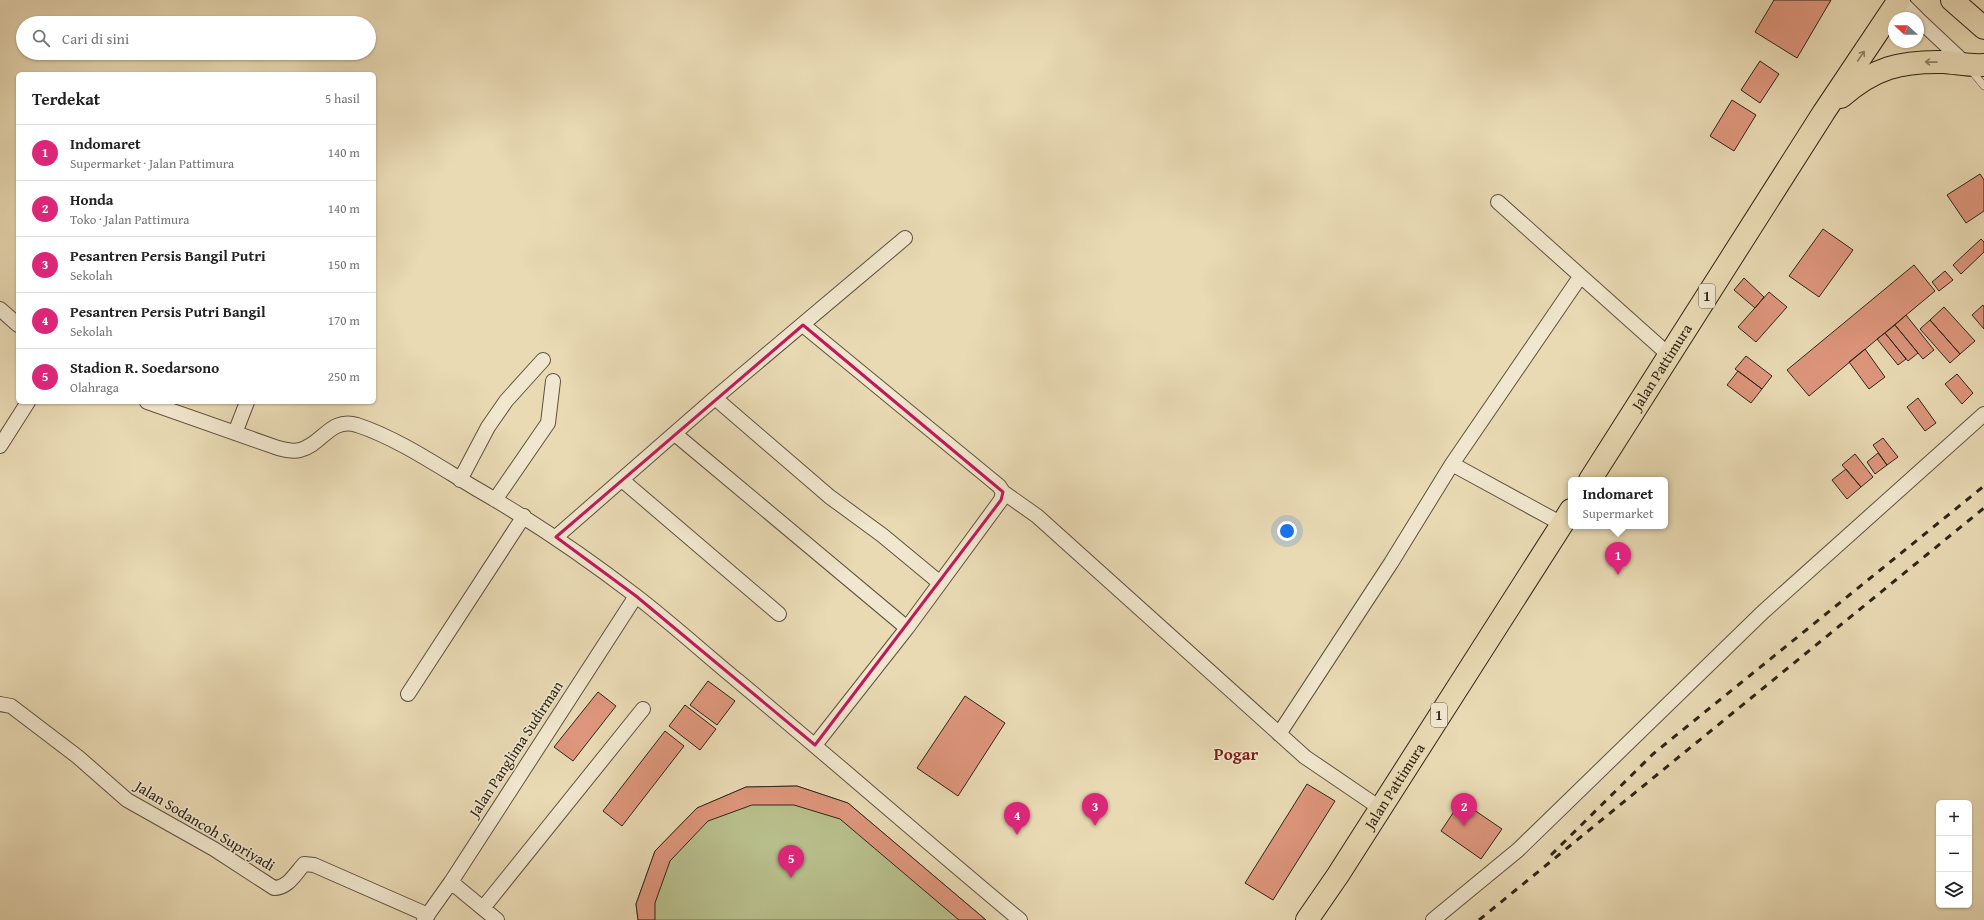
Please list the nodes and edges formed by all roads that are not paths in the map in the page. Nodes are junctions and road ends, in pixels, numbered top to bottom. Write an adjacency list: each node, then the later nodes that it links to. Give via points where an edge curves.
1 (1899, 0): 3 (street); 8 (highway, 1, one-way to 1)
2 (1952, 0): 5 (highway)
3 (1912, 12)
4 (1924, 23): 6 (street)
5 (1984, 28)
6 (1976, 66): 7 (lane); 8 (highway, 1, one-way to 8, via 1917,62 1880,70 1853,87)
7 (1984, 86)
8 (1824, 112): 15 (highway, Jalan Pattimura / 1)
9 (1498, 202): 11 (street)
10 (905, 238): 14 (street)
11 (1580, 277): 15 (street); 26 (street)
12 (0, 309): 13 (street)
13 (16, 323)
14 (803, 326): 18 (street); 30 (street, via 1000,486)
15 (1668, 356): 27 (highway, Jalan Pattimura / 1)
16 (543, 360): 28 (street, via 506,401 488,427)
17 (553, 381): 31 (street, via 548,422)
18 (715, 398): 24 (street); 35 (street, via 830,497 882,535)
19 (27, 404): 25 (street)
20 (153, 404): 23 (street)
21 (246, 404): 23 (street)
22 (1984, 414): 51 (street, via 1763,612 1518,850)
23 (235, 433): 28 (street, via 293,451 302,450 337,425 355,425 383,435)
24 (675, 434): 29 (street); 38 (street)
25 (0, 446)
26 (1452, 464): 33 (street); 42 (street, via 1391,563)
27 (1592, 477)
28 (460, 480): 31 (street)
29 (622, 480): 34 (street); 37 (street)
30 (1003, 492): 35 (street, via 1001,500); 42 (street, via 1037,516 1074,548 1105,579)
31 (495, 500): 32 (street)
32 (524, 516): 34 (street); 39 (street)
33 (1567, 517): 44 (highway, Jalan Pattimura / 1)
34 (556, 537): 36 (street)
35 (940, 583): 38 (street)
36 (636, 596): 43 (street); 45 (street, Jalan Panglima Sudirman)
37 (779, 614)
38 (907, 628): 43 (street)
39 (408, 694)
40 (0, 704): 47 (street, Jalan Sodancoh Supriyadi, via 11,706 78,757 128,800 214,849 274,888 282,888 288,884 304,864 314,865)
41 (643, 709): 46 (street)
42 (1279, 734): 44 (street, via 1305,757)
43 (815, 745): 49 (street)
44 (1380, 808): 50 (highway, Jalan Pattimura / 1)
45 (451, 882): 46 (street); 47 (street, Jalan Panglima Sudirman)
46 (483, 908): 48 (street)
47 (426, 918)
48 (498, 920)
49 (1020, 920)
50 (1307, 920)
51 (1433, 920)

